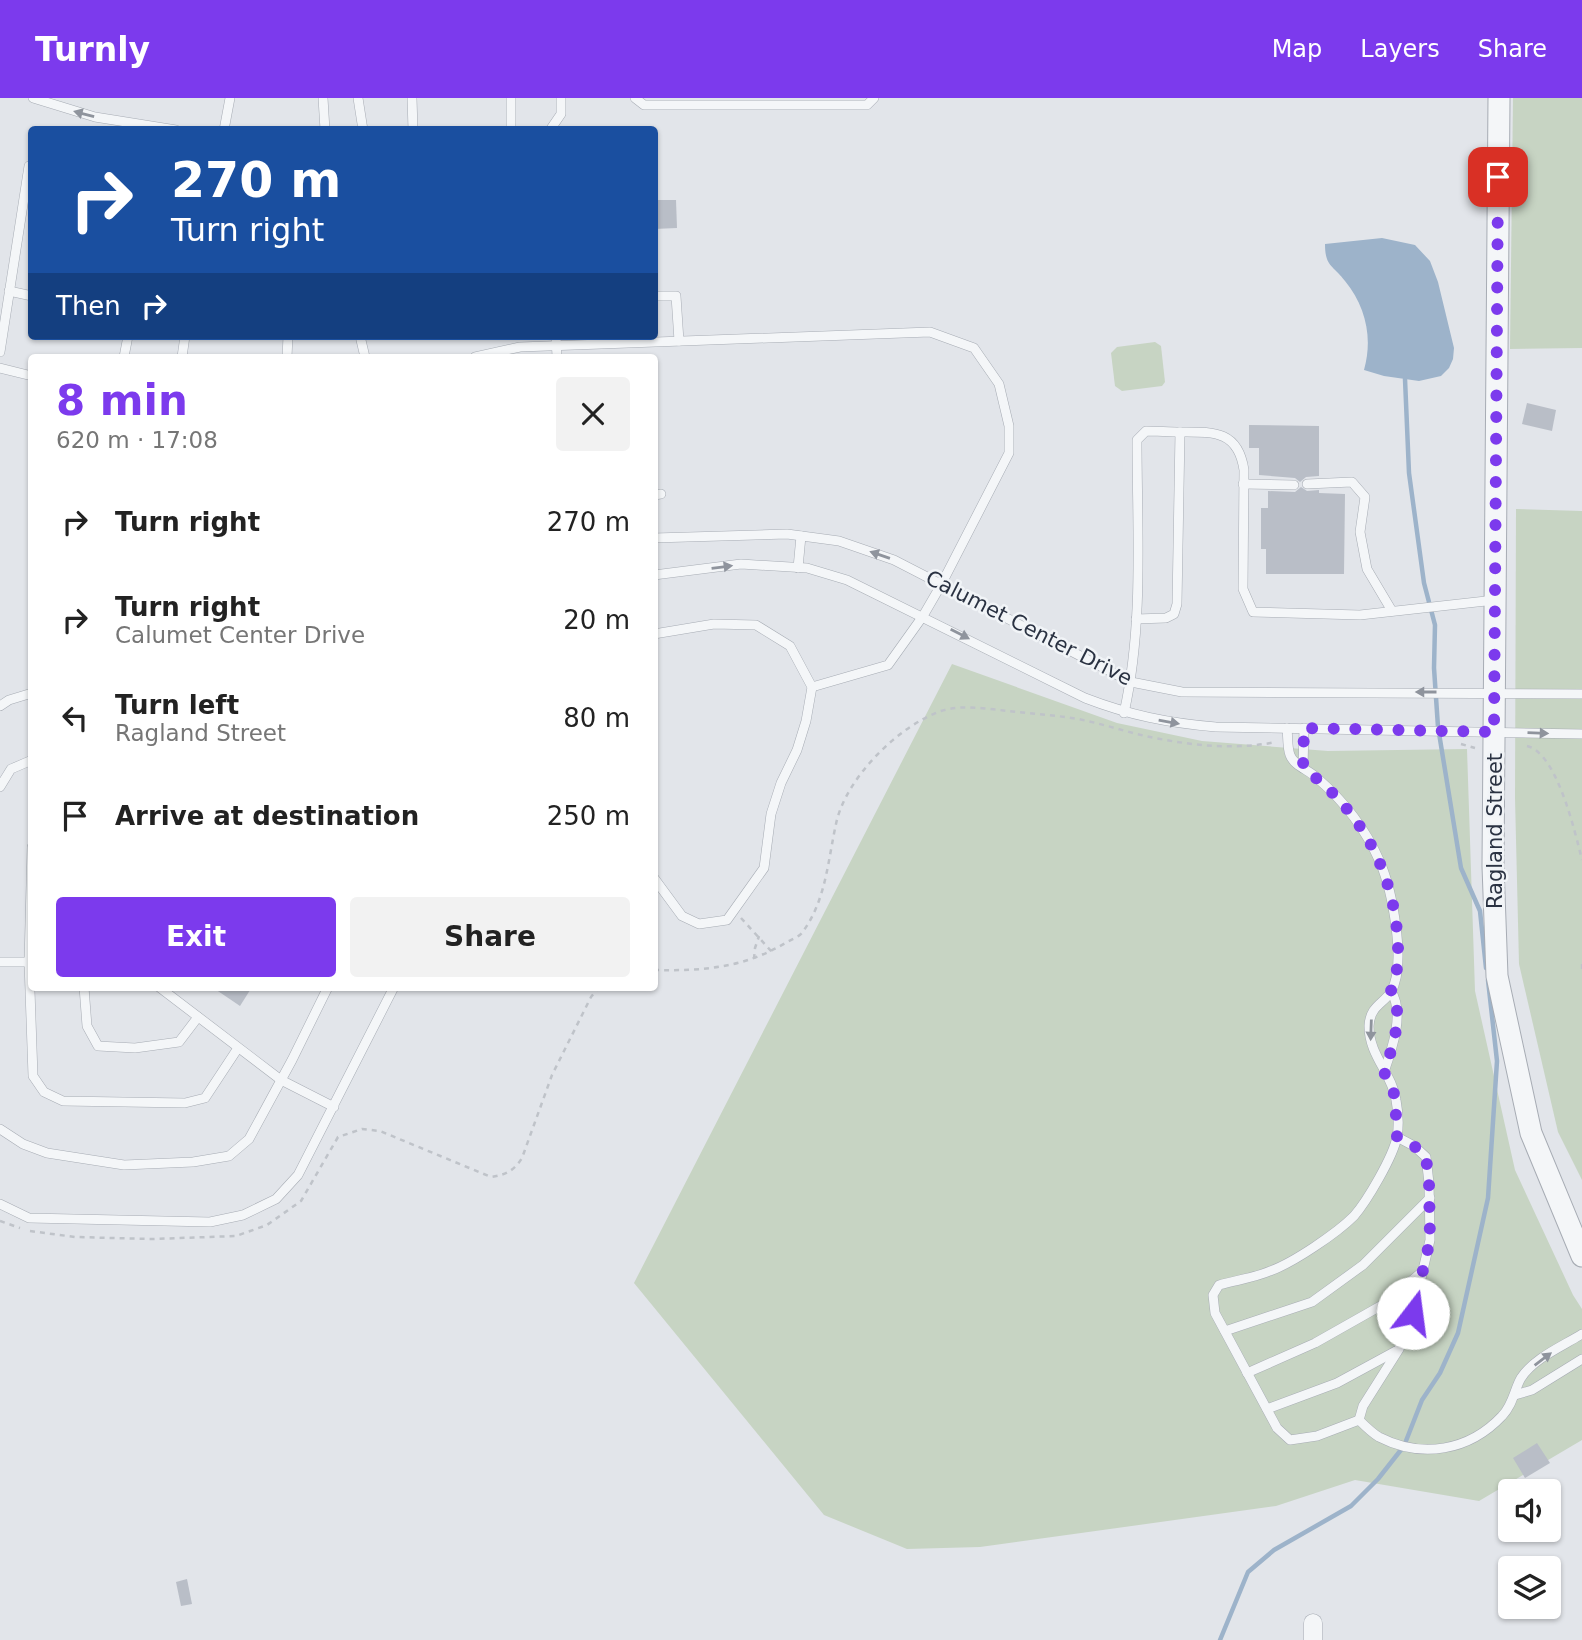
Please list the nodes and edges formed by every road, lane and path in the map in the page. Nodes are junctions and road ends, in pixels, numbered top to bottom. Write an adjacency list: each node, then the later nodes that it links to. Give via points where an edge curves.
1 (33, 98): 11 (lane, one-way to 1, via 95,117)
2 (227, 98): 12 (lane)
3 (323, 98): 13 (lane)
4 (358, 98): 14 (lane)
5 (412, 98): 15 (lane)
6 (511, 98): 16 (lane)
7 (561, 98): 17 (lane, via 561,114)
8 (635, 98): 9 (lane, via 644,105 867,105)
9 (874, 98)
10 (1499, 98): 37 (street, Ragland Street)
11 (151, 126)
12 (224, 126)
13 (325, 126)
14 (362, 126)
15 (413, 126)
16 (511, 126)
17 (553, 126)
18 (28, 172): 19 (lane)
19 (9, 291): 20 (lane); 24 (lane)
20 (28, 295)
21 (658, 296): 23 (lane, via 676,296)
22 (556, 341): 23 (lane); 25 (lane)
23 (679, 341): 36 (lane, via 930,332 974,348 999,384 1009,426 1009,453)
24 (0, 352)
25 (488, 354)
26 (0, 368): 27 (lane)
27 (28, 375)
28 (1180, 432): 29 (lane, via 1210,431 1231,440 1242,455); 40 (lane, via 1177,604 1174,614 1166,618); 40 (lane, via 1146,431 1137,440)
29 (1243, 484): 31 (lane); 38 (lane, via 1243,589 1253,612 1360,615)
30 (1307, 484): 38 (lane, via 1352,482 1365,497 1360,532 1367,569)
31 (1294, 485)
32 (801, 536): 33 (lane, Calumet Center Drive); 34 (lane); 36 (lane, Calumet Center Drive, one-way to 32, via 894,560 839,541)
33 (658, 538)
34 (798, 568): 35 (lane, Calumet Center Drive, one-way to 34, via 741,564); 39 (lane, Calumet Center Drive, via 847,580)
35 (658, 574)
36 (941, 585): 39 (lane); 42 (lane, Calumet Center Drive)
37 (1494, 600): 38 (lane); 44 (street, Ragland Street)
38 (1392, 611)
39 (923, 616): 43 (lane, via 888,665); 48 (lane, Calumet Center Drive, one-way to 48)
40 (1136, 619): 42 (lane)
41 (658, 633): 43 (lane, via 714,624 756,625 790,646)
42 (1131, 682): 44 (lane, Calumet Center Drive, one-way to 42, via 1182,692); 48 (lane)
43 (812, 687): 60 (lane, via 797,750 771,814 764,868)
44 (1494, 692): 46 (lane, Calumet Center Drive); 51 (street, Ragland Street)
45 (28, 694): 47 (lane)
46 (1582, 694)
47 (0, 706)
48 (1124, 713): 49 (lane, Calumet Center Drive, one-way to 49, via 1176,724)
49 (1287, 728): 50 (lane, Calumet Center Drive); 56 (lane, via 1290,755)
50 (1304, 728): 51 (lane, Calumet Center Drive); 56 (lane)
51 (1494, 732): 52 (lane, Calumet Center Drive, one-way to 52); 86 (street, Ragland Street, via 1497,976 1531,1133)
52 (1582, 734)
53 (1278, 742): 62 (path, via 1223,747 1156,738 1077,719 968,707 941,711 901,733 876,754 854,785 836,821 828,875 816,907 803,933)
54 (1521, 745): 58 (path, via 1543,754 1553,771)
55 (28, 762): 57 (lane, via 11,769)
56 (1303, 768): 75 (lane, via 1341,801 1366,833 1381,864 1396,927 1398,962)
57 (0, 786)
58 (1582, 860)
59 (658, 883): 60 (lane, via 682,916 699,924 727,920)
60 (734, 910): 61 (path)
61 (758, 936): 62 (path); 63 (path)
62 (772, 952): 63 (path)
63 (754, 959): 67 (path, via 731,966)
64 (0, 962): 65 (lane)
65 (28, 962)
66 (1582, 964): 68 (path)
67 (658, 970)
68 (1582, 972)
69 (31, 991): 77 (lane, via 33,1076 44,1092 63,1101 185,1103 205,1098)
70 (84, 991): 76 (lane, via 87,1026 98,1046 135,1048 178,1042)
71 (164, 991): 76 (lane)
72 (326, 991): 79 (lane)
73 (392, 991): 80 (lane)
74 (596, 991): 85 (path, via 552,1075 522,1158 503,1175 491,1177 380,1131 362,1129 338,1137 301,1201 267,1225 236,1236 75,1237 28,1231)
75 (1391, 991): 78 (lane, via 1397,1012); 78 (lane, one-way to 78, via 1377,1004 1369,1024 1371,1048)
76 (198, 1017): 77 (lane)
77 (238, 1048): 79 (lane)
78 (1384, 1072): 82 (lane, via 1395,1096)
79 (281, 1080): 80 (lane); 81 (lane, via 249,1139 229,1156 124,1165 47,1153)
80 (334, 1107): 84 (lane, via 298,1175 276,1199 243,1215 210,1222 29,1218)
81 (0, 1129)
82 (1397, 1137): 83 (lane, via 1426,1157); 88 (lane, via 1384,1169 1354,1215 1271,1271 1219,1285 1213,1295 1215,1313)
83 (1430, 1198): 87 (lane); 88 (lane, via 1363,1265 1312,1302)
84 (0, 1204)
85 (0, 1221)
86 (1582, 1256)
87 (1424, 1270): 90 (lane); 92 (lane, via 1384,1304 1315,1343)
88 (1225, 1331): 92 (lane)
89 (1582, 1334): 93 (lane, one-way to 89, via 1521,1378 1536,1363)
90 (1399, 1349): 94 (lane, via 1337,1383); 95 (lane)
91 (1582, 1359): 93 (lane, via 1532,1390)
92 (1247, 1373): 94 (lane)
93 (1515, 1395): 95 (lane, via 1503,1415 1482,1433 1437,1451 1412,1449 1378,1437)
94 (1267, 1409): 95 (lane, via 1290,1440 1317,1436)
95 (1359, 1420)

